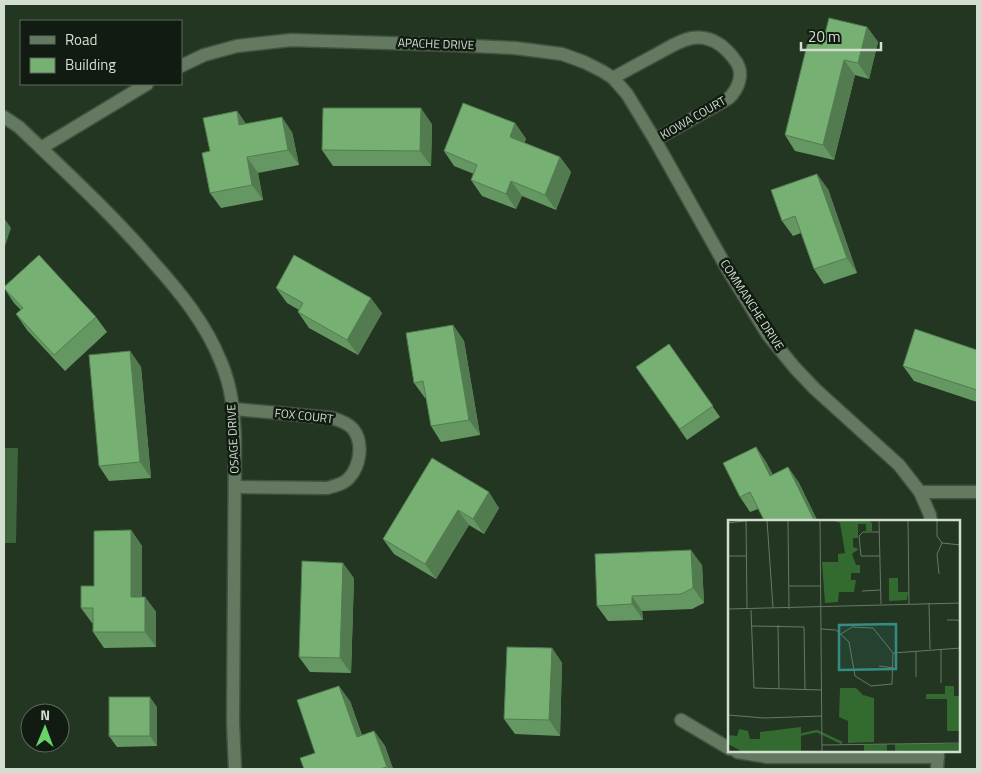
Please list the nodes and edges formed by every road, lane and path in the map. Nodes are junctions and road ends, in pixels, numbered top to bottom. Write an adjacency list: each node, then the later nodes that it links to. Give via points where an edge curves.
1 (182, 66): 2 (street, APACHE DRIVE, via 204,55 237,46 291,40 515,48 562,54)
2 (612, 78): 5 (street, APACHE DRIVE, via 627,94); 5 (street, KIOWA COURT, via 692,38 705,38 720,44 731,54 740,68 740,78 729,98)
3 (145, 85): 6 (street)
4 (4, 116): 6 (street)
5 (655, 140): 9 (street, COMMANCHE DRIVE, via 768,334 795,368 899,465)
6 (41, 148): 7 (street, OSAGE DRIVE, via 127,232 182,294 221,361)
7 (234, 409): 8 (street, OSAGE DRIVE); 8 (street, FOX COURT, via 342,421 353,429 360,450 358,462 348,479 335,486)
8 (235, 486): 16 (street, OSAGE DRIVE)
9 (920, 492): 10 (street); 11 (street, COMMANCHE DRIVE)
10 (977, 492)
11 (931, 520)
12 (681, 720): 13 (street)
13 (728, 748)
14 (743, 753): 15 (street, via 768,757)
15 (938, 759)
16 (235, 769)

